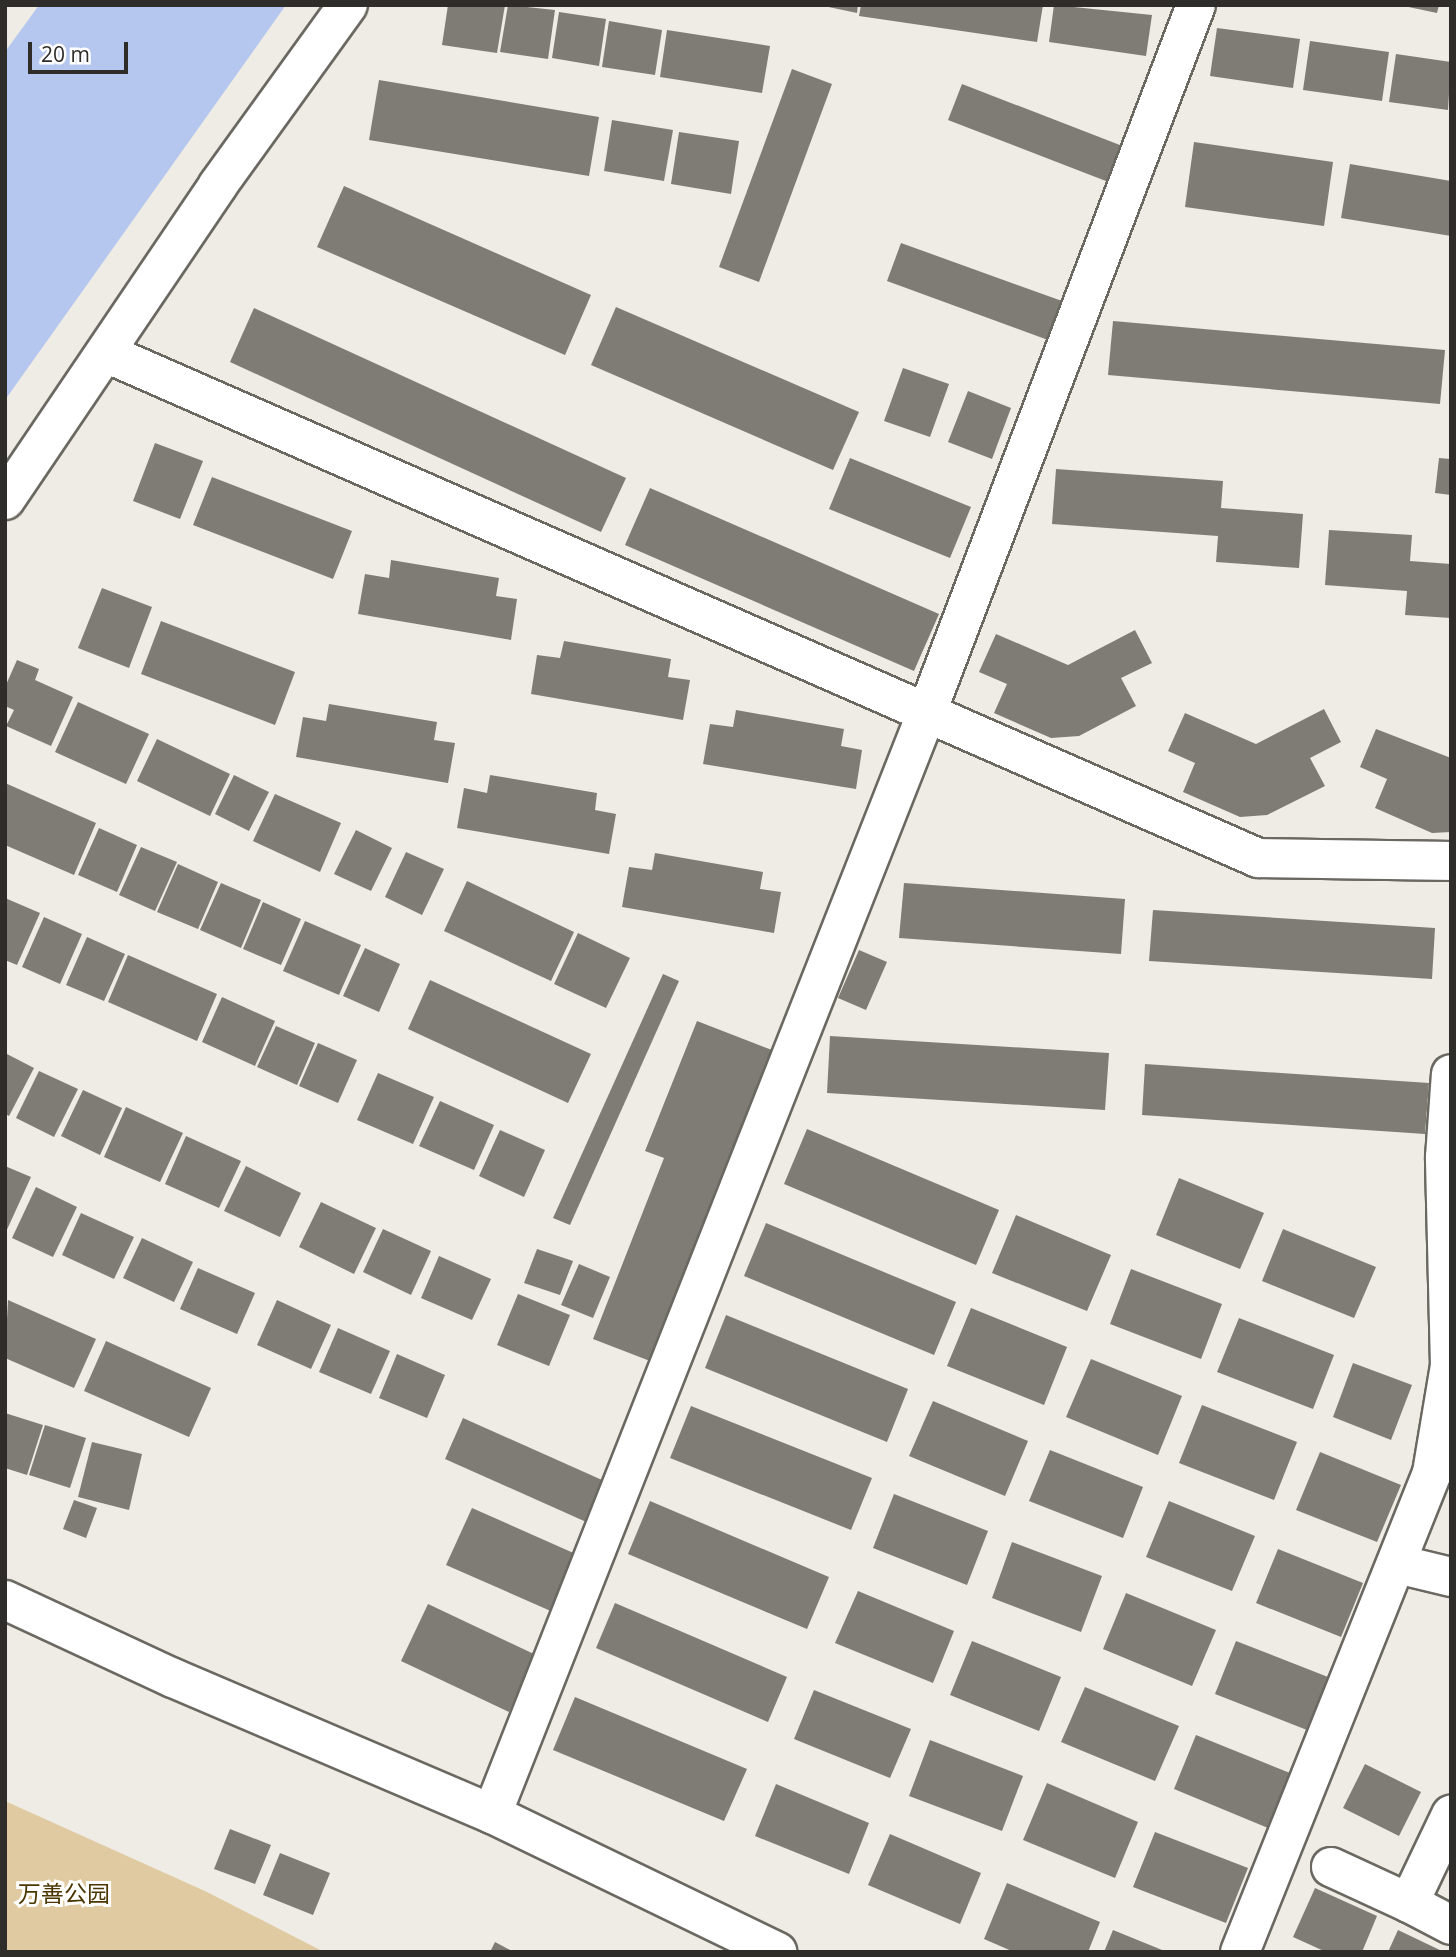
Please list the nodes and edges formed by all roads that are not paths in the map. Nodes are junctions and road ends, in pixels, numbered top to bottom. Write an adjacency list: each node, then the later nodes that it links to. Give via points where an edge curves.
1 (348, 5): 3 (street, via 218,185)
2 (1196, 5): 5 (street)
3 (106, 353): 4 (street); 5 (street)
4 (5, 500)
5 (927, 712): 6 (street, via 1258,858); 11 (street)
6 (1451, 861)
7 (1451, 1074): 8 (street, via 1445,1157 1450,1366 1432,1473)
8 (1397, 1564): 9 (street); 17 (street)
9 (1451, 1577)
10 (5, 1600): 11 (street)
11 (492, 1814): 16 (street)
12 (1451, 1815): 14 (street)
13 (1331, 1867): 14 (street)
14 (1409, 1903): 15 (street)
15 (1451, 1925)
16 (777, 1952)
17 (1240, 1952)

